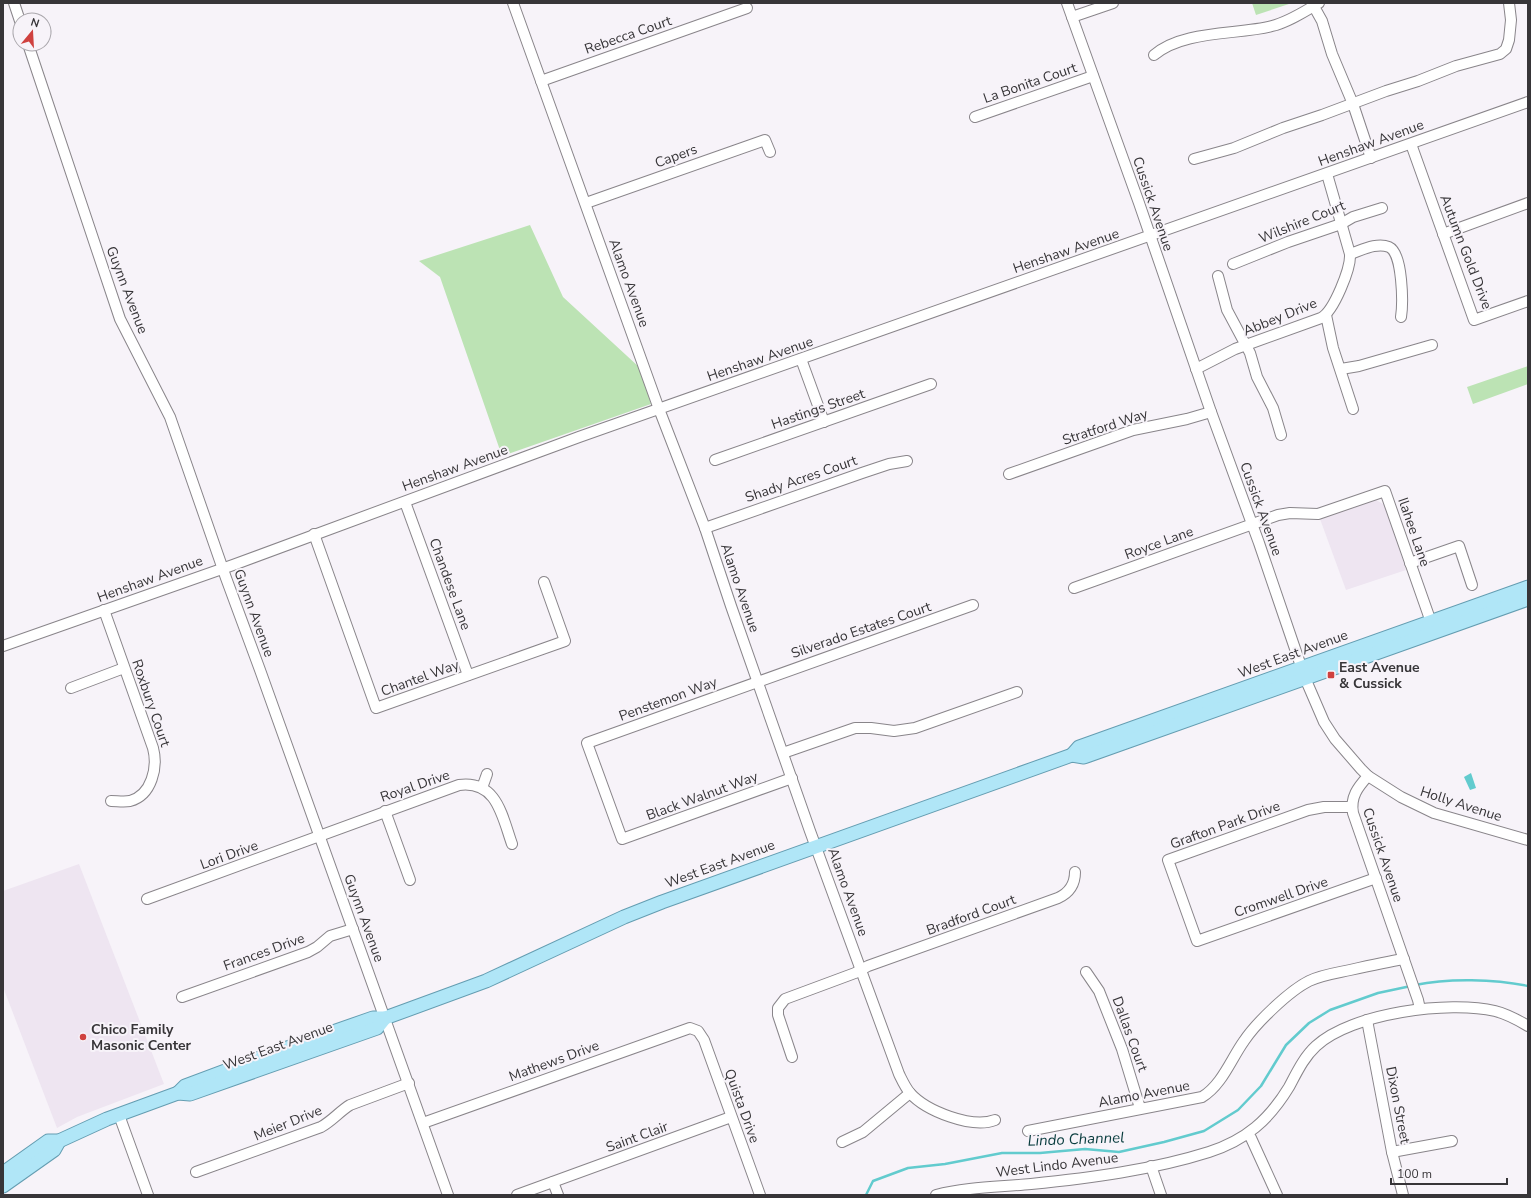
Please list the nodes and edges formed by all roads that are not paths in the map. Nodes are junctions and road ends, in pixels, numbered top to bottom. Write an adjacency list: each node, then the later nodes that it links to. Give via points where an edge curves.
1 (513, 3): 11 (street, Alamo Avenue)
2 (1067, 3): 7 (street, Cussick Avenue)
3 (1113, 3): 7 (street)
4 (1509, 3): 13 (street, via 1509,40 1506,49 1500,54 1456,66)
5 (1315, 4): 9 (street, via 1278,24 1196,37 1167,46); 13 (street, via 1334,62)
6 (747, 8): 11 (street, Rebecca Court)
7 (1072, 17): 10 (street, Cussick Avenue)
8 (31, 52): 51 (street, Guynn Avenue, via 120,319 170,417)
9 (1154, 55)
10 (1093, 76): 14 (street, La Bonita Court); 25 (street, Cussick Avenue)
11 (541, 81): 20 (street, Alamo Avenue)
12 (1528, 102): 15 (street, Henshaw Avenue)
13 (1353, 104): 17 (street); 18 (street, via 1234,148)
14 (975, 117)
15 (1410, 144): 17 (street, Henshaw Avenue); 24 (street, Autumn Gold Drive)
16 (770, 152): 20 (street, Capers, via 764,140)
17 (1371, 158): 19 (street, Henshaw Avenue)
18 (1194, 159)
19 (1327, 174): 23 (street, Abbey Drive); 25 (street, Henshaw Avenue)
20 (586, 203): 39 (street, Alamo Avenue)
21 (1528, 203): 24 (street)
22 (1382, 208): 23 (street, Wilshire Court, via 1353,217)
23 (1341, 224): 26 (street, Abbey Drive); 27 (street, Wilshire Court)
24 (1443, 234): 29 (street, Autumn Gold Drive, via 1474,320)
25 (1150, 236): 34 (street, Henshaw Avenue); 35 (street, Cussick Avenue)
26 (1350, 254): 30 (street, Abbey Drive, via 1347,273); 31 (street, via 1380,246 1388,246 1394,250 1403,295)
27 (1233, 264)
28 (1218, 276): 32 (street, via 1227,310)
29 (1528, 301)
30 (1326, 315): 32 (street, Abbey Drive); 36 (street, via 1333,348)
31 (1401, 318)
32 (1246, 345): 35 (street, Abbey Drive); 42 (street, via 1257,377 1273,408)
33 (1432, 345): 36 (street)
34 (801, 359): 39 (street, Henshaw Avenue); 41 (street)
35 (1196, 369): 40 (street, Cussick Avenue)
36 (1341, 369): 38 (street)
37 (931, 384): 41 (street, Hastings Street)
38 (1353, 409)
39 (659, 410): 46 (street, Henshaw Avenue); 48 (street, Alamo Avenue)
40 (1211, 412): 45 (street, Stratford Way, via 1187,420 1133,430); 47 (street, Cussick Avenue)
41 (824, 422): 43 (street, Hastings Street)
42 (1281, 435)
43 (715, 460)
44 (907, 461): 48 (street, Shady Acres Court, via 862,472)
45 (1009, 474)
46 (405, 502): 49 (street, Henshaw Avenue); 63 (street, Chandese Lane)
47 (1253, 525): 50 (street, Ilahee Lane, via 1284,514 1327,512 1385,491); 55 (street, Royce Lane); 62 (street, Cussick Avenue)
48 (705, 528): 64 (street, Alamo Avenue)
49 (314, 534): 51 (street, Henshaw Avenue); 63 (street, Chantel Way, via 376,708)
50 (1410, 563): 53 (street, via 1459,546); 59 (street, Ilahee Lane)
51 (222, 568): 58 (street, Henshaw Avenue); 75 (street, Guynn Avenue)
52 (544, 582): 63 (street, Chantel Way, via 565,641)
53 (1472, 585)
54 (1528, 587): 59 (main road, West East Avenue)
55 (1074, 588)
56 (1528, 599): 62 (main road, West East Avenue)
57 (973, 605): 64 (street, Silverado Estates Court)
58 (104, 610): 60 (street, Henshaw Avenue); 61 (street, Roxbury Court)
59 (1431, 622): 62 (main road, West East Avenue)
60 (3, 646)
61 (124, 668): 65 (street); 72 (street, Roxbury Court, via 153,748 155,768 147,788 137,798 127,802)
62 (1303, 673): 69 (street, Cussick Avenue, via 1318,710 1331,733); 79 (main road, West East Avenue, via 1084,757 1072,755)
63 (468, 676)
64 (758, 681): 67 (street, Alamo Avenue); 76 (street, Penstemon Way, via 587,743)
65 (71, 688)
66 (1017, 692): 67 (street, via 915,728 894,731 855,728)
67 (783, 753): 70 (street, Alamo Avenue)
68 (488, 774): 71 (street)
69 (1368, 776): 73 (street, Cussick Avenue, via 1355,792); 77 (street, Holly Avenue, via 1426,810)
70 (792, 778): 76 (street, Black Walnut Way); 79 (street, Alamo Avenue)
71 (482, 788): 74 (street, Royal Drive, via 472,784 458,785); 78 (street, via 496,801)
72 (111, 801)
73 (1352, 807): 81 (street, Cussick Avenue); 85 (street, Grafton Park Drive, via 1316,808 1168,860)
74 (385, 812): 75 (street, Royal Drive); 82 (street)
75 (319, 835): 83 (street, Lori Drive); 84 (street, Guynn Avenue)
76 (622, 839)
77 (1528, 840)
78 (512, 844)
79 (816, 846): 87 (street, Alamo Avenue); 91 (main road, West East Avenue, via 642,910 486,981)
80 (1075, 872): 87 (street, Bradford Court, via 1071,889 1058,898)
81 (1376, 878): 85 (street, Cromwell Drive); 86 (street, Cussick Avenue)
82 (410, 880)
83 (147, 899)
84 (353, 928): 89 (street, Frances Drive, via 330,936 308,952); 91 (street, Guynn Avenue)
85 (1197, 941)
86 (1404, 959): 90 (street, Cussick Avenue); 98 (street, Alamo Avenue, via 1333,973 1308,982 1293,992 1251,1031 1216,1085 1206,1094 1192,1100)
87 (862, 970): 95 (street, Bradford Court, via 788,997 782,1002 778,1008 778,1015); 97 (street, Alamo Avenue, via 899,1074)
88 (1086, 972): 98 (street, Dallas Court, via 1099,991 1122,1049)
89 (182, 997)
90 (1419, 1005): 92 (street, West Lindo Avenue); 93 (street, West Lindo Avenue, via 1480,1008 1502,1012)
91 (385, 1018): 96 (street, Guynn Avenue); 99 (main road, West East Avenue, via 377,1028 190,1094 178,1093)
92 (1367, 1020): 104 (street, West Lindo Avenue, via 1340,1029 1316,1045 1304,1059 1278,1103); 108 (street, Dixon Street)
93 (1528, 1026)
94 (695, 1029): 100 (street, Quista Drive, via 702,1035); 102 (street, Mathews Drive, via 685,1029)
95 (792, 1057)
96 (408, 1083): 102 (street, Guynn Avenue); 110 (street, Meier Drive, via 350,1105 321,1127)
97 (910, 1093): 101 (street, Alamo Avenue, via 931,1108 950,1116 980,1123); 107 (street, via 863,1132)
98 (1140, 1108): 103 (street, Alamo Avenue)
99 (120, 1114): 105 (main road, West East Avenue); 114 (street)
100 (731, 1117): 112 (street, Saint Clair); 118 (street, Quista Drive)
101 (995, 1120)
102 (423, 1123): 115 (street, Guynn Avenue)
103 (1028, 1131)
104 (1248, 1134): 109 (street, West Lindo Avenue, via 1210,1151); 121 (street)
105 (59, 1141): 111 (main road, West East Avenue, via 48,1141); 113 (main road, West East Avenue, via 54,1150)
106 (1452, 1141): 108 (street)
107 (842, 1142)
108 (1392, 1152): 122 (street, Dixon Street)
109 (1151, 1166): 119 (street, West Lindo Avenue, via 1087,1177); 120 (street)
110 (196, 1172)
111 (3, 1173)
112 (553, 1182): 116 (street, Saint Clair); 117 (street)
113 (3, 1186)
114 (148, 1195)
115 (448, 1195)
116 (517, 1195)
117 (558, 1195)
118 (760, 1195)
119 (936, 1195)
120 (1161, 1195)
121 (1277, 1195)
122 (1403, 1195)

